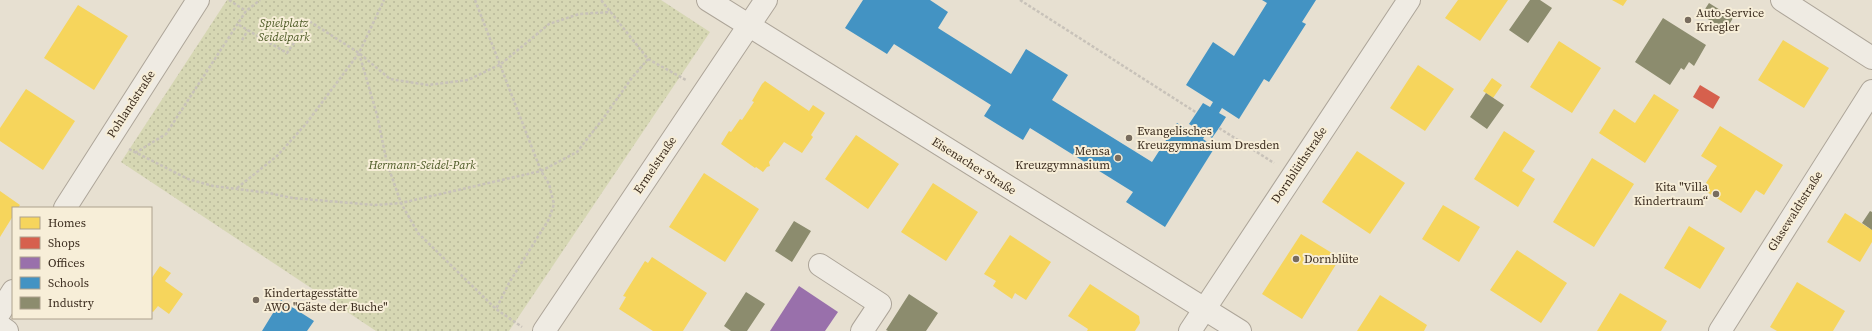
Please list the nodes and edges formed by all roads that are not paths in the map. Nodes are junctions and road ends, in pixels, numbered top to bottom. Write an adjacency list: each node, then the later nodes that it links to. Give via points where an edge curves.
1 (198, 0): 9 (street, Pohlandstraße)
2 (708, 0): 6 (street, Eisenacher Straße)
3 (766, 0): 6 (street, Ermelstraße)
4 (1409, 0): 12 (street, Dornblüthstraße)
5 (1782, 0): 7 (street)
6 (748, 26): 12 (street, Eisenacher Straße); 16 (street, Ermelstraße)
7 (1872, 58)
8 (1872, 90): 20 (street, Glasewaldtstraße)
9 (66, 207)
10 (820, 265): 17 (street, via 880,304)
11 (12, 293): 13 (street)
12 (1204, 309): 18 (street, Dornblüthstraße); 19 (street, Eisenacher Straße)
13 (0, 312)
14 (0, 326): 15 (street)
15 (7, 331)
16 (544, 331)
17 (862, 331)
18 (1190, 331)
19 (1240, 331)
20 (1720, 331)

